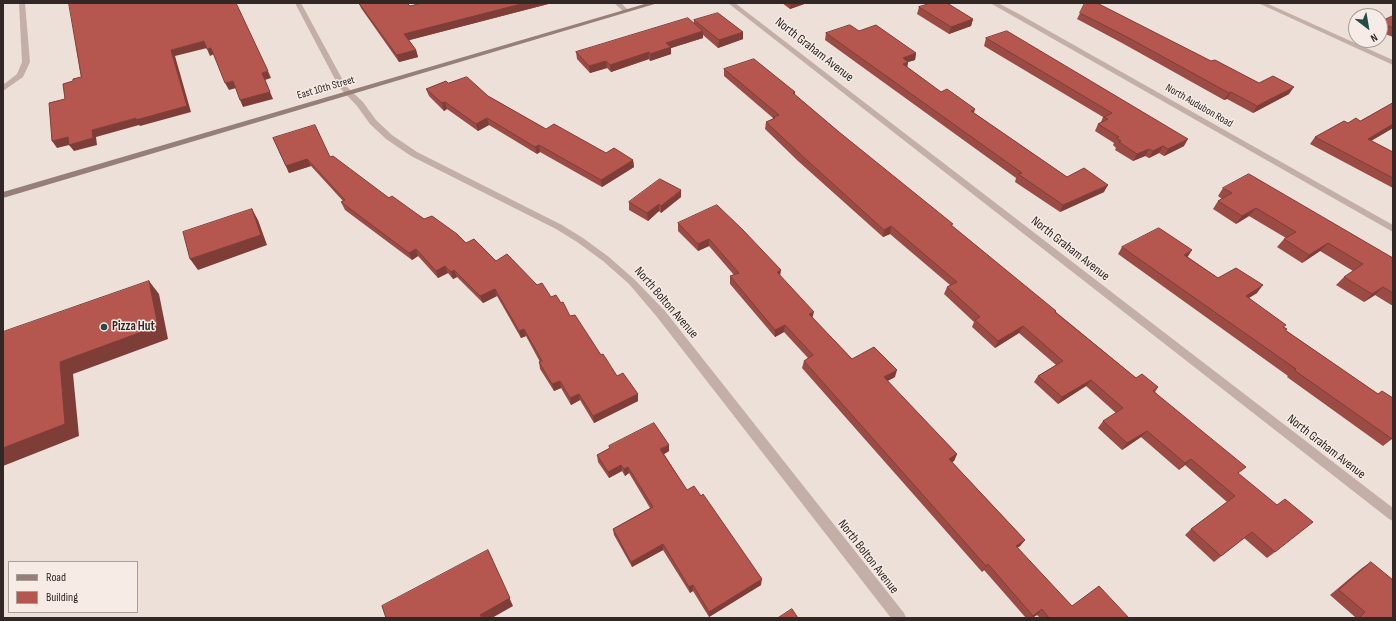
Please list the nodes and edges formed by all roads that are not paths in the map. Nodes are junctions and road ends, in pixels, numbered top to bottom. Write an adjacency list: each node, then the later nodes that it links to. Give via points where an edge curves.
1 (22, 3): 10 (street, via 26,62 20,75)
2 (298, 3): 11 (street, North Bolton Avenue)
3 (617, 3): 8 (street)
4 (655, 3): 8 (main road, East 10th Street)
5 (731, 3): 14 (street, North Graham Avenue)
6 (994, 3): 13 (street, North Audubon Road)
7 (1260, 3): 9 (street)
8 (626, 12): 11 (main road, East 10th Street)
9 (1393, 63)
10 (3, 88)
11 (348, 93): 12 (main road, East 10th Street); 15 (street, North Bolton Avenue, via 380,130 398,144 559,227 606,259 632,282 662,314)
12 (3, 195)
13 (1393, 230)
14 (1393, 515)
15 (899, 618)

